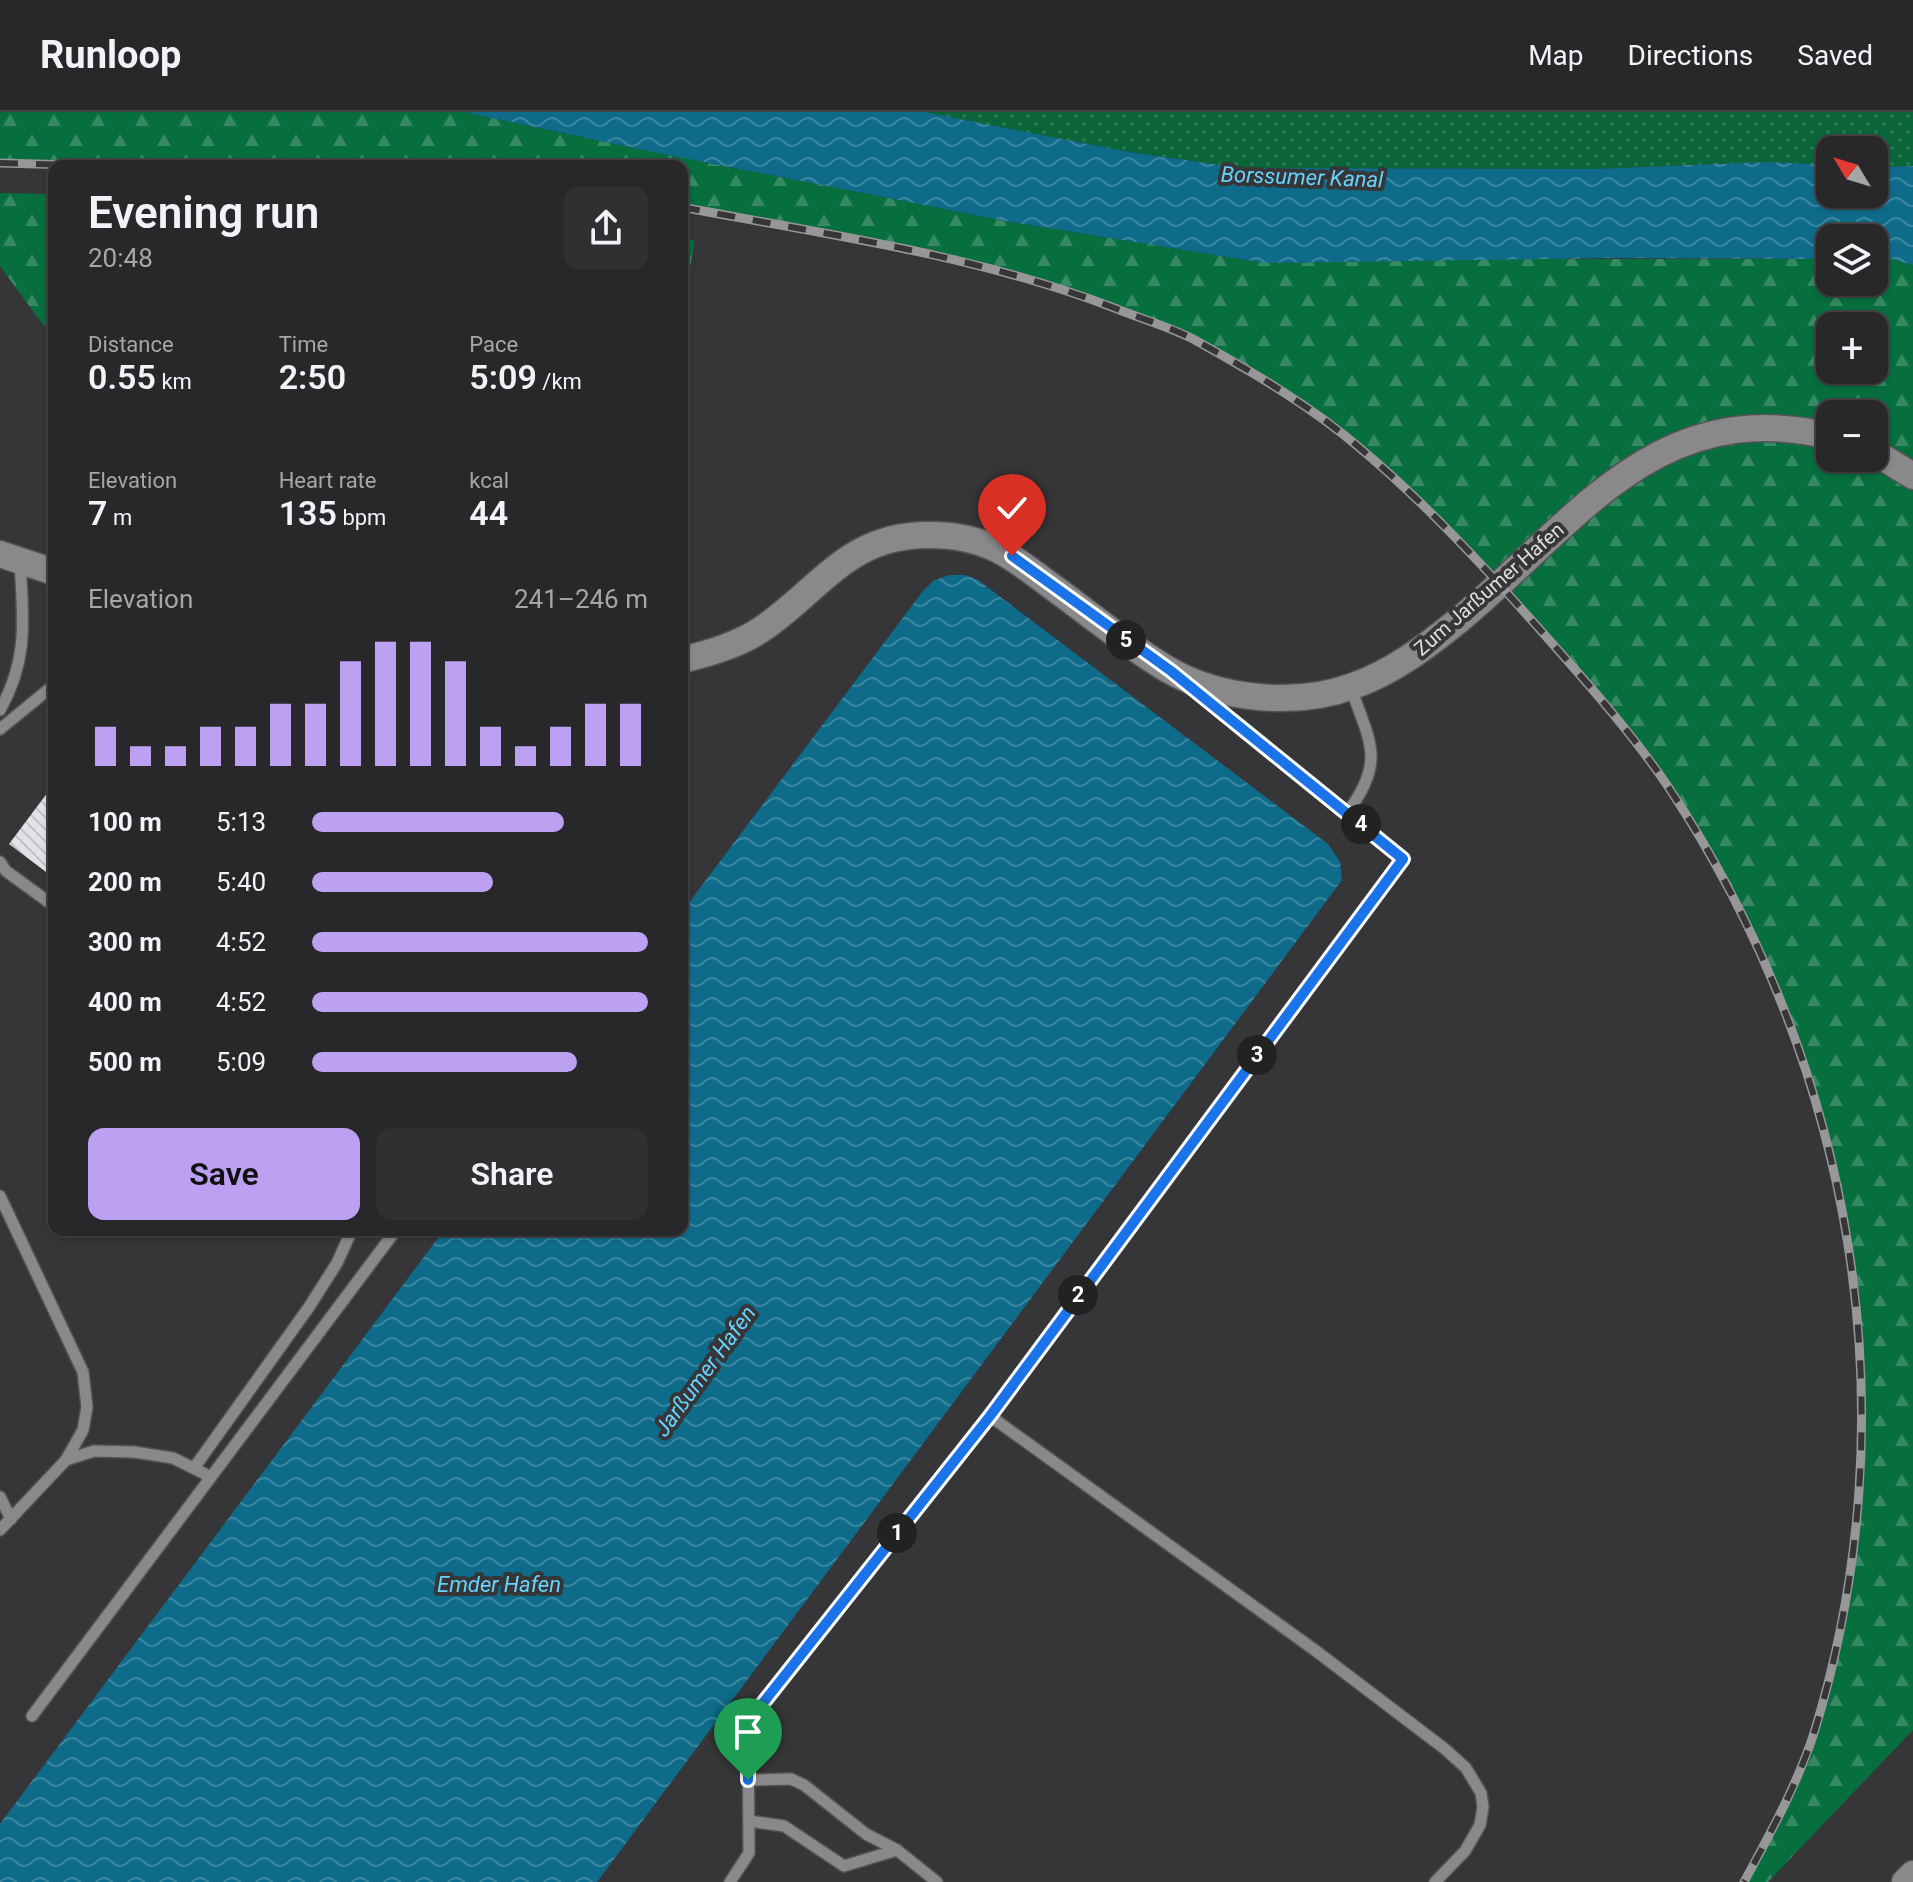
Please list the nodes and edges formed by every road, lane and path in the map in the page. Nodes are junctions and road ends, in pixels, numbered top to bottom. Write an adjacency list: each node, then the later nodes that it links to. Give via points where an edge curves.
1 (1816, 434): 8 (street, Zum Jarßumer Hafen, via 1785,428 1717,433 1660,452 1593,498 1440,635 1383,673)
2 (1888, 461): 3 (street)
3 (1913, 476)
4 (10, 557): 5 (street); 10 (lane, via 23,613 21,662)
5 (48, 570)
6 (688, 658): 7 (street, Zum Jarßumer Hafen, via 762,629 836,565 863,550 926,534 975,540 1012,556)
7 (1171, 671): 8 (street, Zum Jarßumer Hafen, via 1223,691 1275,698); 12 (lane)
8 (1351, 687): 12 (lane, via 1372,763 1363,791)
9 (48, 690): 11 (lane)
10 (0, 709)
11 (0, 729)
12 (1347, 813): 18 (lane, via 1403,859)
13 (0, 862): 14 (lane)
14 (48, 902)
15 (0, 1196): 19 (lane, via 83,1372 83,1430)
16 (349, 1236): 20 (lane, via 309,1307)
17 (392, 1236): 21 (lane)
18 (990, 1416): 26 (lane, via 748,1722); 32 (lane, via 1316,1651 1466,1768 1481,1793 1480,1825 1465,1851)
19 (66, 1460): 20 (lane, via 94,1451 134,1452 173,1458); 23 (lane)
20 (194, 1468): 21 (lane)
21 (211, 1477): 25 (lane)
22 (0, 1497): 23 (lane)
23 (11, 1519): 24 (lane)
24 (0, 1530)
25 (32, 1716)
26 (748, 1780): 27 (lane); 28 (lane, via 791,1779 804,1785 866,1834)
27 (749, 1821): 28 (lane, via 784,1826 844,1866); 30 (lane, via 749,1853)
28 (897, 1850): 31 (lane)
29 (1913, 1874): 33 (street)
30 (730, 1882)
31 (937, 1882)
32 (1435, 1882)
33 (1905, 1882)

